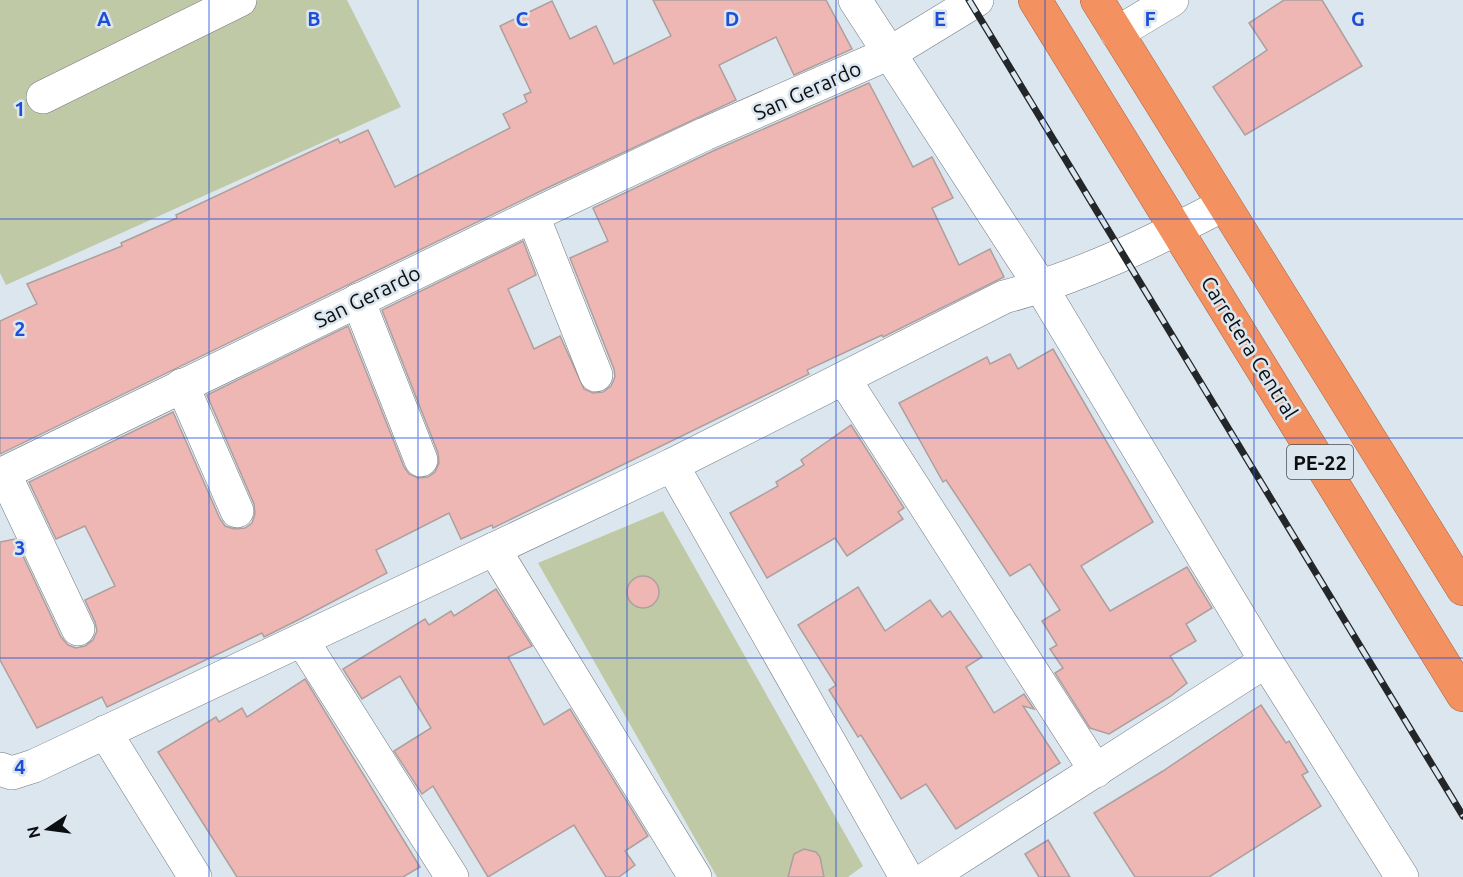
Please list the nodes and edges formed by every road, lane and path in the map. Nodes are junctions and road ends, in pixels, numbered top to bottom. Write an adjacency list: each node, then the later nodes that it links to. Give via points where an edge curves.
1 (240, 0): 9 (street)
2 (855, 0): 8 (street)
3 (977, 0): 8 (street, San Gerardo)
4 (1035, 0): 12 (highway, Carretera Central / PE-22)
5 (1097, 0): 7 (highway, PE-22)
6 (1172, 0): 7 (street)
7 (1117, 33): 10 (highway, PE-22)
8 (891, 53): 11 (street, San Gerardo, via 705,134); 13 (street)
9 (43, 97)
10 (1223, 205): 12 (street); 23 (highway, PE-22)
11 (533, 216): 14 (street, San Gerardo); 15 (street)
12 (1177, 229): 13 (street); 27 (highway, Carretera Central / PE-22)
13 (1041, 287): 16 (street, via 1004,297); 26 (street)
14 (358, 300): 17 (street, San Gerardo); 18 (street)
15 (596, 375)
16 (844, 379): 19 (street); 30 (street)
17 (182, 385): 20 (street, San Gerardo); 21 (street)
18 (421, 460)
19 (672, 465): 22 (street); 34 (street)
20 (2, 474): 24 (street, San Gerardo)
21 (237, 511)
22 (494, 549): 25 (street); 33 (street)
23 (1463, 589)
24 (78, 629)
25 (302, 640): 28 (street); 32 (street)
26 (1266, 661): 30 (street); 36 (street)
27 (1463, 695)
28 (105, 732): 29 (street, via 34,766 12,773); 31 (street)
29 (0, 769)
30 (1096, 771): 35 (street)
31 (195, 877)
32 (452, 877)
33 (695, 877)
34 (906, 877)
35 (929, 877)
36 (1402, 877)

